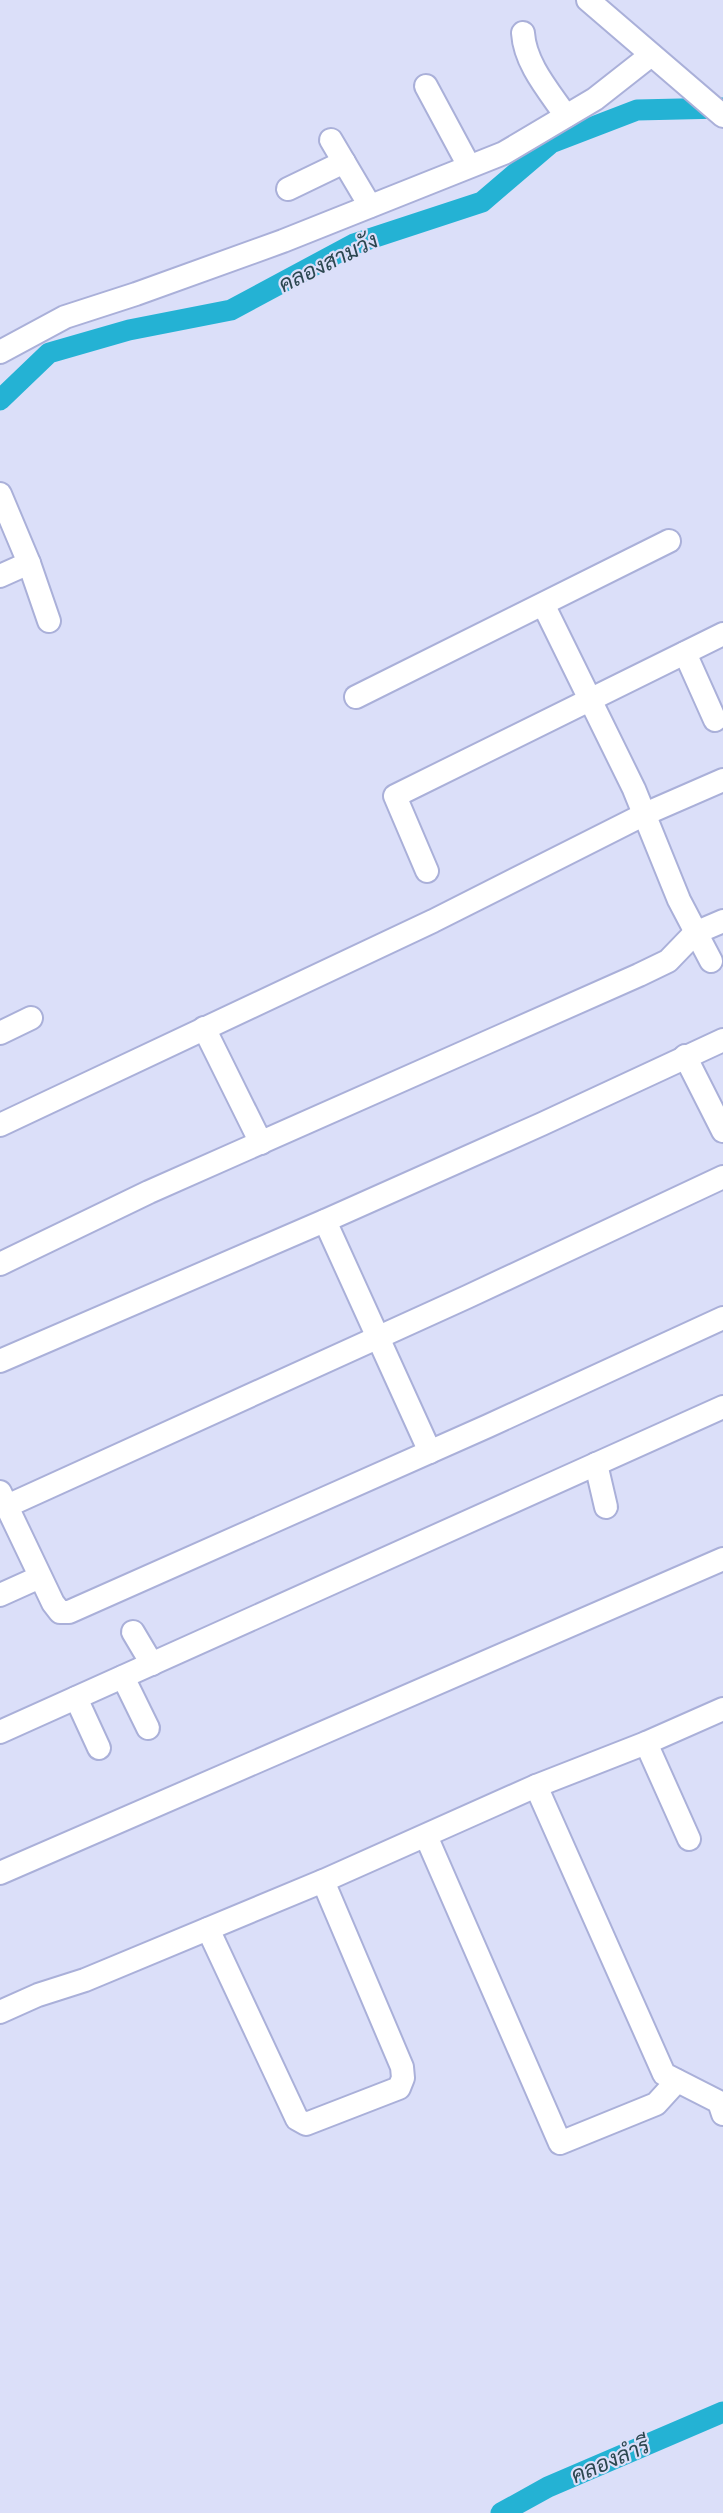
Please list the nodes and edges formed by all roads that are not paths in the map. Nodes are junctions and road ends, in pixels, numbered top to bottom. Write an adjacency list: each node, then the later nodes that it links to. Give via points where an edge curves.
1 (588, 0): 3 (street)
2 (523, 33): 5 (street, via 524,46 539,76)
3 (651, 55): 5 (street, via 595,99); 6 (street)
4 (426, 86): 9 (street)
5 (566, 116): 9 (street, via 504,153)
6 (723, 116)
7 (331, 140): 8 (street)
8 (344, 162): 10 (street); 11 (street)
9 (470, 166): 11 (street)
10 (288, 189)
11 (370, 206): 12 (street, via 65,317)
12 (0, 352)
13 (0, 494): 15 (street)
14 (669, 541): 17 (street)
15 (29, 563): 16 (street); 18 (street)
16 (0, 576)
17 (544, 606): 21 (street); 22 (street)
18 (49, 621)
19 (723, 634): 20 (street)
20 (685, 652): 22 (street); 23 (street)
21 (356, 697)
22 (589, 700): 25 (street); 26 (street, via 396,796)
23 (715, 720)
24 (723, 780): 25 (street)
25 (645, 814): 28 (street); 32 (street, via 433,921)
26 (427, 871)
27 (723, 921): 28 (street)
28 (695, 933): 29 (street); 30 (street)
29 (717, 958): 30 (street)
30 (668, 961): 38 (street)
31 (31, 1018): 33 (street)
32 (204, 1028): 36 (street); 38 (street)
33 (0, 1033)
34 (723, 1040): 35 (street)
35 (685, 1056): 37 (street); 40 (street)
36 (0, 1125)
37 (723, 1131)
38 (261, 1143): 41 (street)
39 (723, 1177): 43 (street)
40 (325, 1221): 43 (street); 44 (street)
41 (0, 1264)
42 (723, 1318): 46 (street)
43 (378, 1337): 46 (street); 48 (street)
44 (0, 1361)
45 (723, 1407): 47 (street)
46 (430, 1452): 51 (street, via 69,1612 60,1612)
47 (596, 1464): 49 (street); 54 (street)
48 (3, 1499): 51 (street)
49 (606, 1507)
50 (723, 1559): 65 (street)
51 (40, 1577): 52 (street)
52 (0, 1595)
53 (133, 1632): 54 (street)
54 (152, 1664): 55 (street)
55 (123, 1677): 56 (street); 58 (street)
56 (76, 1698): 59 (street); 61 (street)
57 (723, 1709): 60 (street)
58 (148, 1728)
59 (0, 1732)
60 (646, 1743): 62 (street); 64 (street)
61 (99, 1748)
62 (536, 1786): 63 (street); 69 (street, via 664,2074)
63 (426, 1836): 66 (street); 69 (street, via 560,2143 656,2104)
64 (688, 1839)
65 (0, 1873)
66 (323, 1881): 67 (street); 67 (street, via 402,2067 399,2088 385,2094 306,2124 297,2119)
67 (207, 1929): 68 (street)
68 (0, 2012)
69 (677, 2081): 70 (street, via 719,2102)
70 (723, 2114)

